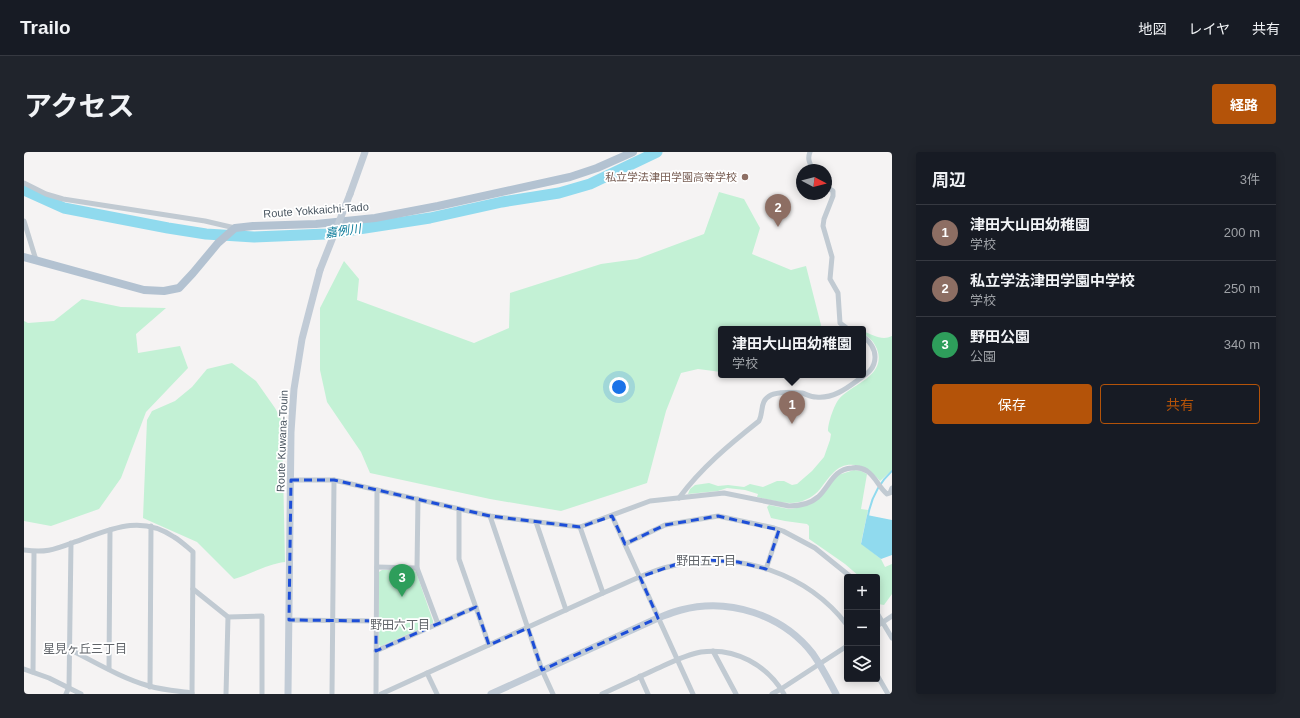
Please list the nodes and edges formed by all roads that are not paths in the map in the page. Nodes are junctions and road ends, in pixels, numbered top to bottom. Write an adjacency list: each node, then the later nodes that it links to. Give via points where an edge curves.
1 (365, 152): 15 (main road, Route Kuwana-Touin, bridge, via 320,270 302,339 294,389)
2 (633, 152): 8 (main road, Route Yokkaichi-Tado, via 570,177 438,206 375,218)
3 (810, 152): 4 (street, via 808,156)
4 (811, 164)
5 (24, 183): 8 (street, via 63,199)
6 (831, 200): 11 (street, via 823,226 832,257 830,279 838,293 840,323)
7 (24, 221): 10 (street)
8 (235, 228): 10 (main road, via 218,243 179,288 164,291 144,290)
9 (24, 257): 10 (main road)
10 (36, 260)
11 (844, 326)
12 (866, 340): 13 (street, via 875,352 874,364)
13 (866, 374)
14 (861, 378): 19 (street, via 828,397 817,398 802,393 771,395 762,404 759,421 729,444)
15 (291, 480): 16 (street); 46 (main road, Route Kuwana-Touin)
16 (334, 480): 18 (street); 47 (street)
17 (892, 488): 19 (street, via 887,494 866,470 846,468 834,476 817,497 803,504 788,506 724,493)
18 (377, 490): 20 (street); 33 (street)
19 (679, 498): 23 (street, via 650,501)
20 (418, 499): 21 (street); 34 (street)
21 (459, 509): 22 (street); 40 (street, via 459,559)
22 (490, 516): 24 (street); 53 (street)
23 (612, 516): 26 (street); 30 (street)
24 (536, 522): 26 (street); 41 (street)
25 (151, 526): 27 (street, via 132,525); 38 (street, via 173,536 193,552); 70 (street)
26 (580, 527): 39 (street)
27 (110, 530): 29 (street); 63 (street)
28 (779, 530): 30 (street, via 718,516 665,525); 35 (street); 36 (street, via 815,548)
29 (71, 543): 32 (street, via 48,551); 57 (street)
30 (625, 544): 37 (street)
31 (24, 550): 32 (street)
32 (34, 552): 65 (street)
33 (377, 567): 34 (street); 48 (street)
34 (417, 568): 51 (street)
35 (766, 569): 37 (street, via 742,563 707,560 677,564); 49 (street, via 810,590)
36 (847, 574)
37 (640, 577): 39 (street); 44 (street)
38 (193, 589): 43 (street); 72 (street)
39 (603, 593): 41 (street)
40 (476, 606): 51 (street); 55 (street)
41 (566, 610): 53 (street)
42 (892, 616): 50 (street)
43 (228, 617): 75 (street); 76 (street, via 262,616)
44 (658, 618): 60 (street); 61 (main road, via 697,606 724,606 748,610 788,630); 64 (main road)
45 (880, 618): 50 (street)
46 (289, 620): 47 (street); 77 (main road, Route Kuwana-Touin)
47 (332, 621): 48 (street); 78 (street)
48 (376, 621): 58 (street)
49 (844, 622)
50 (883, 622): 52 (street); 54 (street)
51 (438, 624): 58 (street)
52 (880, 624)
53 (528, 628): 55 (street); 64 (street)
54 (892, 638)
55 (489, 645): 66 (street)
56 (844, 648): 61 (street)
57 (69, 649): 63 (street); 69 (street)
58 (376, 651): 79 (street)
59 (713, 651): 60 (street); 71 (street, via 731,653 754,662 770,675); 87 (street)
60 (677, 659): 67 (street); 86 (street)
61 (819, 664): 71 (street); 89 (main road)
62 (24, 669): 65 (street)
63 (109, 670): 70 (street)
64 (542, 670): 82 (main road); 83 (street)
65 (33, 672): 69 (street)
66 (427, 673): 80 (street); 81 (street)
67 (640, 676): 84 (street); 85 (street)
68 (880, 680): 90 (street)
69 (69, 687): 73 (street); 74 (street)
70 (150, 687): 72 (street)
71 (782, 692): 88 (street)
72 (192, 693)
73 (66, 694)
74 (81, 694)
75 (226, 694)
76 (262, 694)
77 (288, 694)
78 (332, 694)
79 (376, 694)
80 (381, 694)
81 (437, 694)
82 (491, 694)
83 (553, 694)
84 (602, 694)
85 (648, 694)
86 (693, 694)
87 (736, 694)
88 (772, 694)
89 (836, 694)
90 (888, 694)

